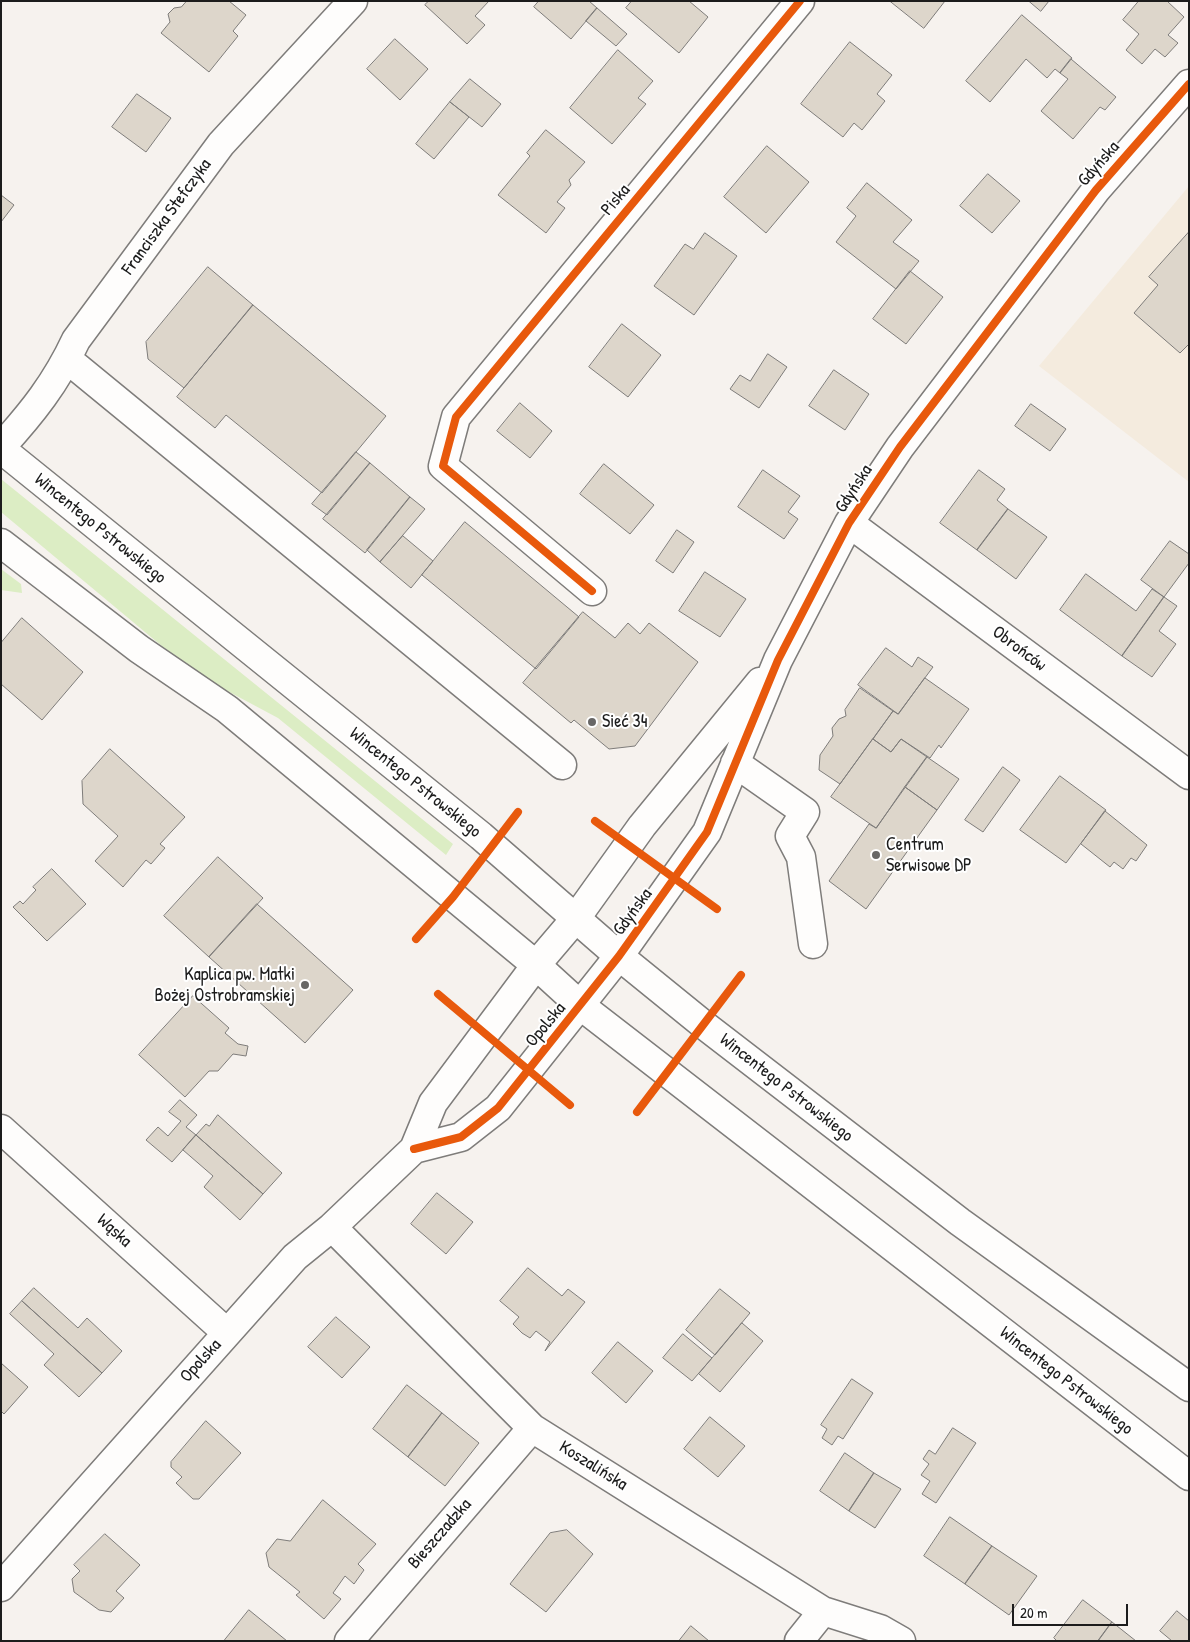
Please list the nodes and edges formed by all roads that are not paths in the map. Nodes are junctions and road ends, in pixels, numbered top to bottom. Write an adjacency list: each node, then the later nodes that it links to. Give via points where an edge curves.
1 (353, 1): 4 (street, Franciszka Stefczyka, via 221,144 76,340)
2 (800, 1): 8 (street, Piska, via 456,417 443,466)
3 (1189, 84): 6 (street, Gdyńska, via 1096,190 900,447)
4 (67, 359): 5 (street, Franciszka Stefczyka, via 38,406); 11 (street)
5 (1, 448): 13 (street, Wincentego Pstrowskiego, via 473,830)
6 (849, 523): 9 (street, Gdyńska); 12 (street, Obrońców)
7 (1, 543): 16 (street, Wincentego Pstrowskiego, via 138,649 227,710)
8 (592, 591)
9 (778, 660): 10 (street, Gdyńska); 13 (street, Gdyńska, via 642,826)
10 (735, 763): 14 (street, via 805,812 790,836 801,857); 15 (street, Gdyńska, via 707,832)
11 (562, 765)
12 (1189, 775)
13 (576, 918): 15 (street, Wincentego Pstrowskiego); 16 (street, Gdyńska)
14 (812, 944)
15 (620, 956): 17 (street, Opolska); 22 (street, Wincentego Pstrowskiego, via 704,1025 960,1222)
16 (536, 965): 17 (street, Wincentego Pstrowskiego); 19 (street, Opolska, via 433,1102)
17 (581, 1006): 19 (street, Opolska, via 498,1108 461,1137); 24 (street, Wincentego Pstrowskiego)
18 (1, 1129): 21 (street, Wąska)
19 (414, 1150): 20 (street, Opolska)
20 (332, 1227): 21 (street, Opolska, via 295,1257); 23 (street, Koszalińska)
21 (226, 1332): 25 (street, Opolska)
22 (1189, 1387)
23 (532, 1428): 26 (street, Koszalińska); 27 (street, Bieszczadzka)
24 (1189, 1476)
25 (1, 1587)
26 (824, 1611): 28 (street); 29 (street, Koszalińska, via 880,1629)
27 (349, 1641)
28 (799, 1641)
29 (901, 1641)

